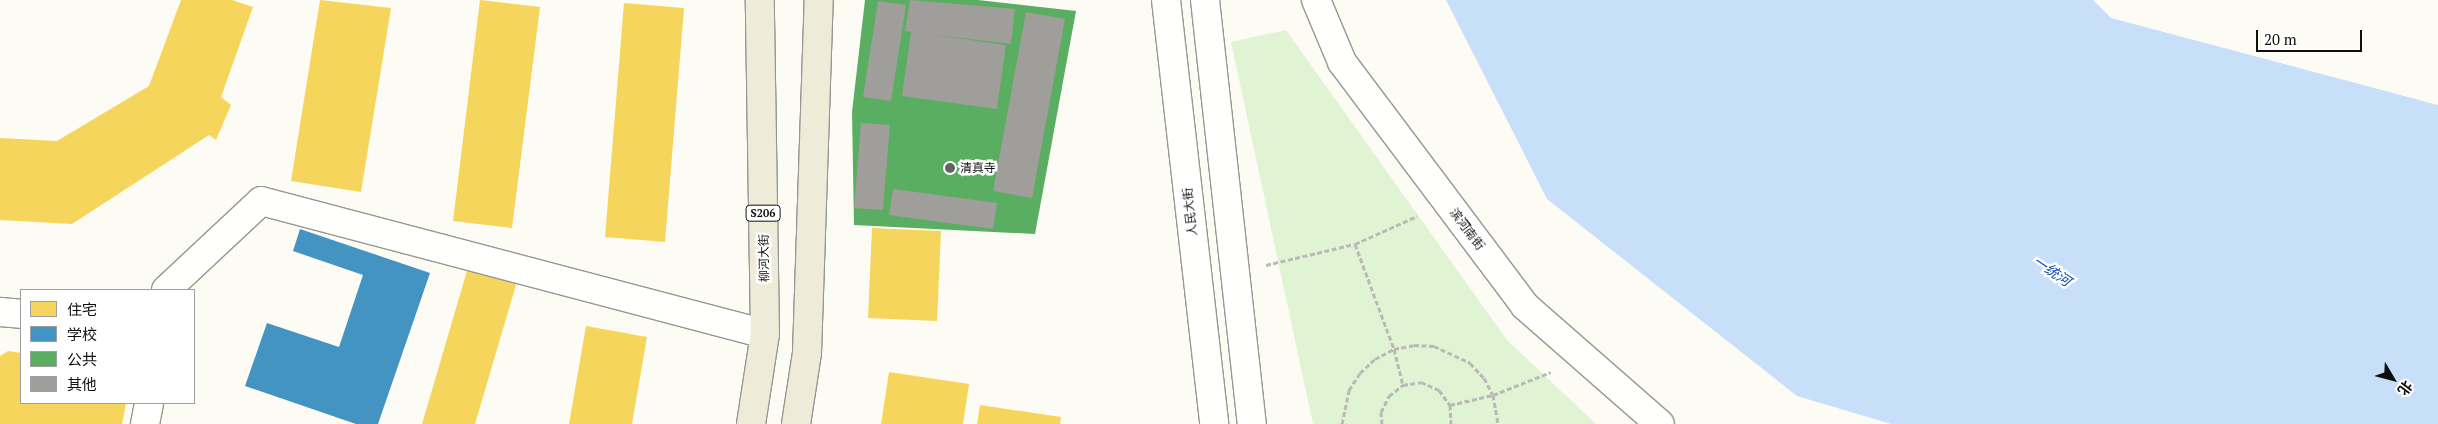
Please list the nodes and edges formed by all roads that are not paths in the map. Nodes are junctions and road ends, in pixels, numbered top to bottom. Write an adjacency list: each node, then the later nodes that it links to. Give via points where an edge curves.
1 (760, 0): 9 (main road, 柳河大街 / S206)
2 (820, 0): 13 (main road, via 807,353)
3 (1166, 0): 14 (street, 人民大街)
4 (1205, 0): 15 (street)
5 (1316, 0): 16 (street, 滨河南街, via 1342,62 1525,306)
6 (171, 288): 9 (street, via 262,201)
7 (0, 312): 8 (street)
8 (20, 314)
9 (765, 334): 12 (main road, 柳河大街 / S206)
10 (149, 404): 11 (street)
11 (145, 424)
12 (751, 424)
13 (796, 424)
14 (1214, 424)
15 (1252, 424)
16 (1660, 424)

